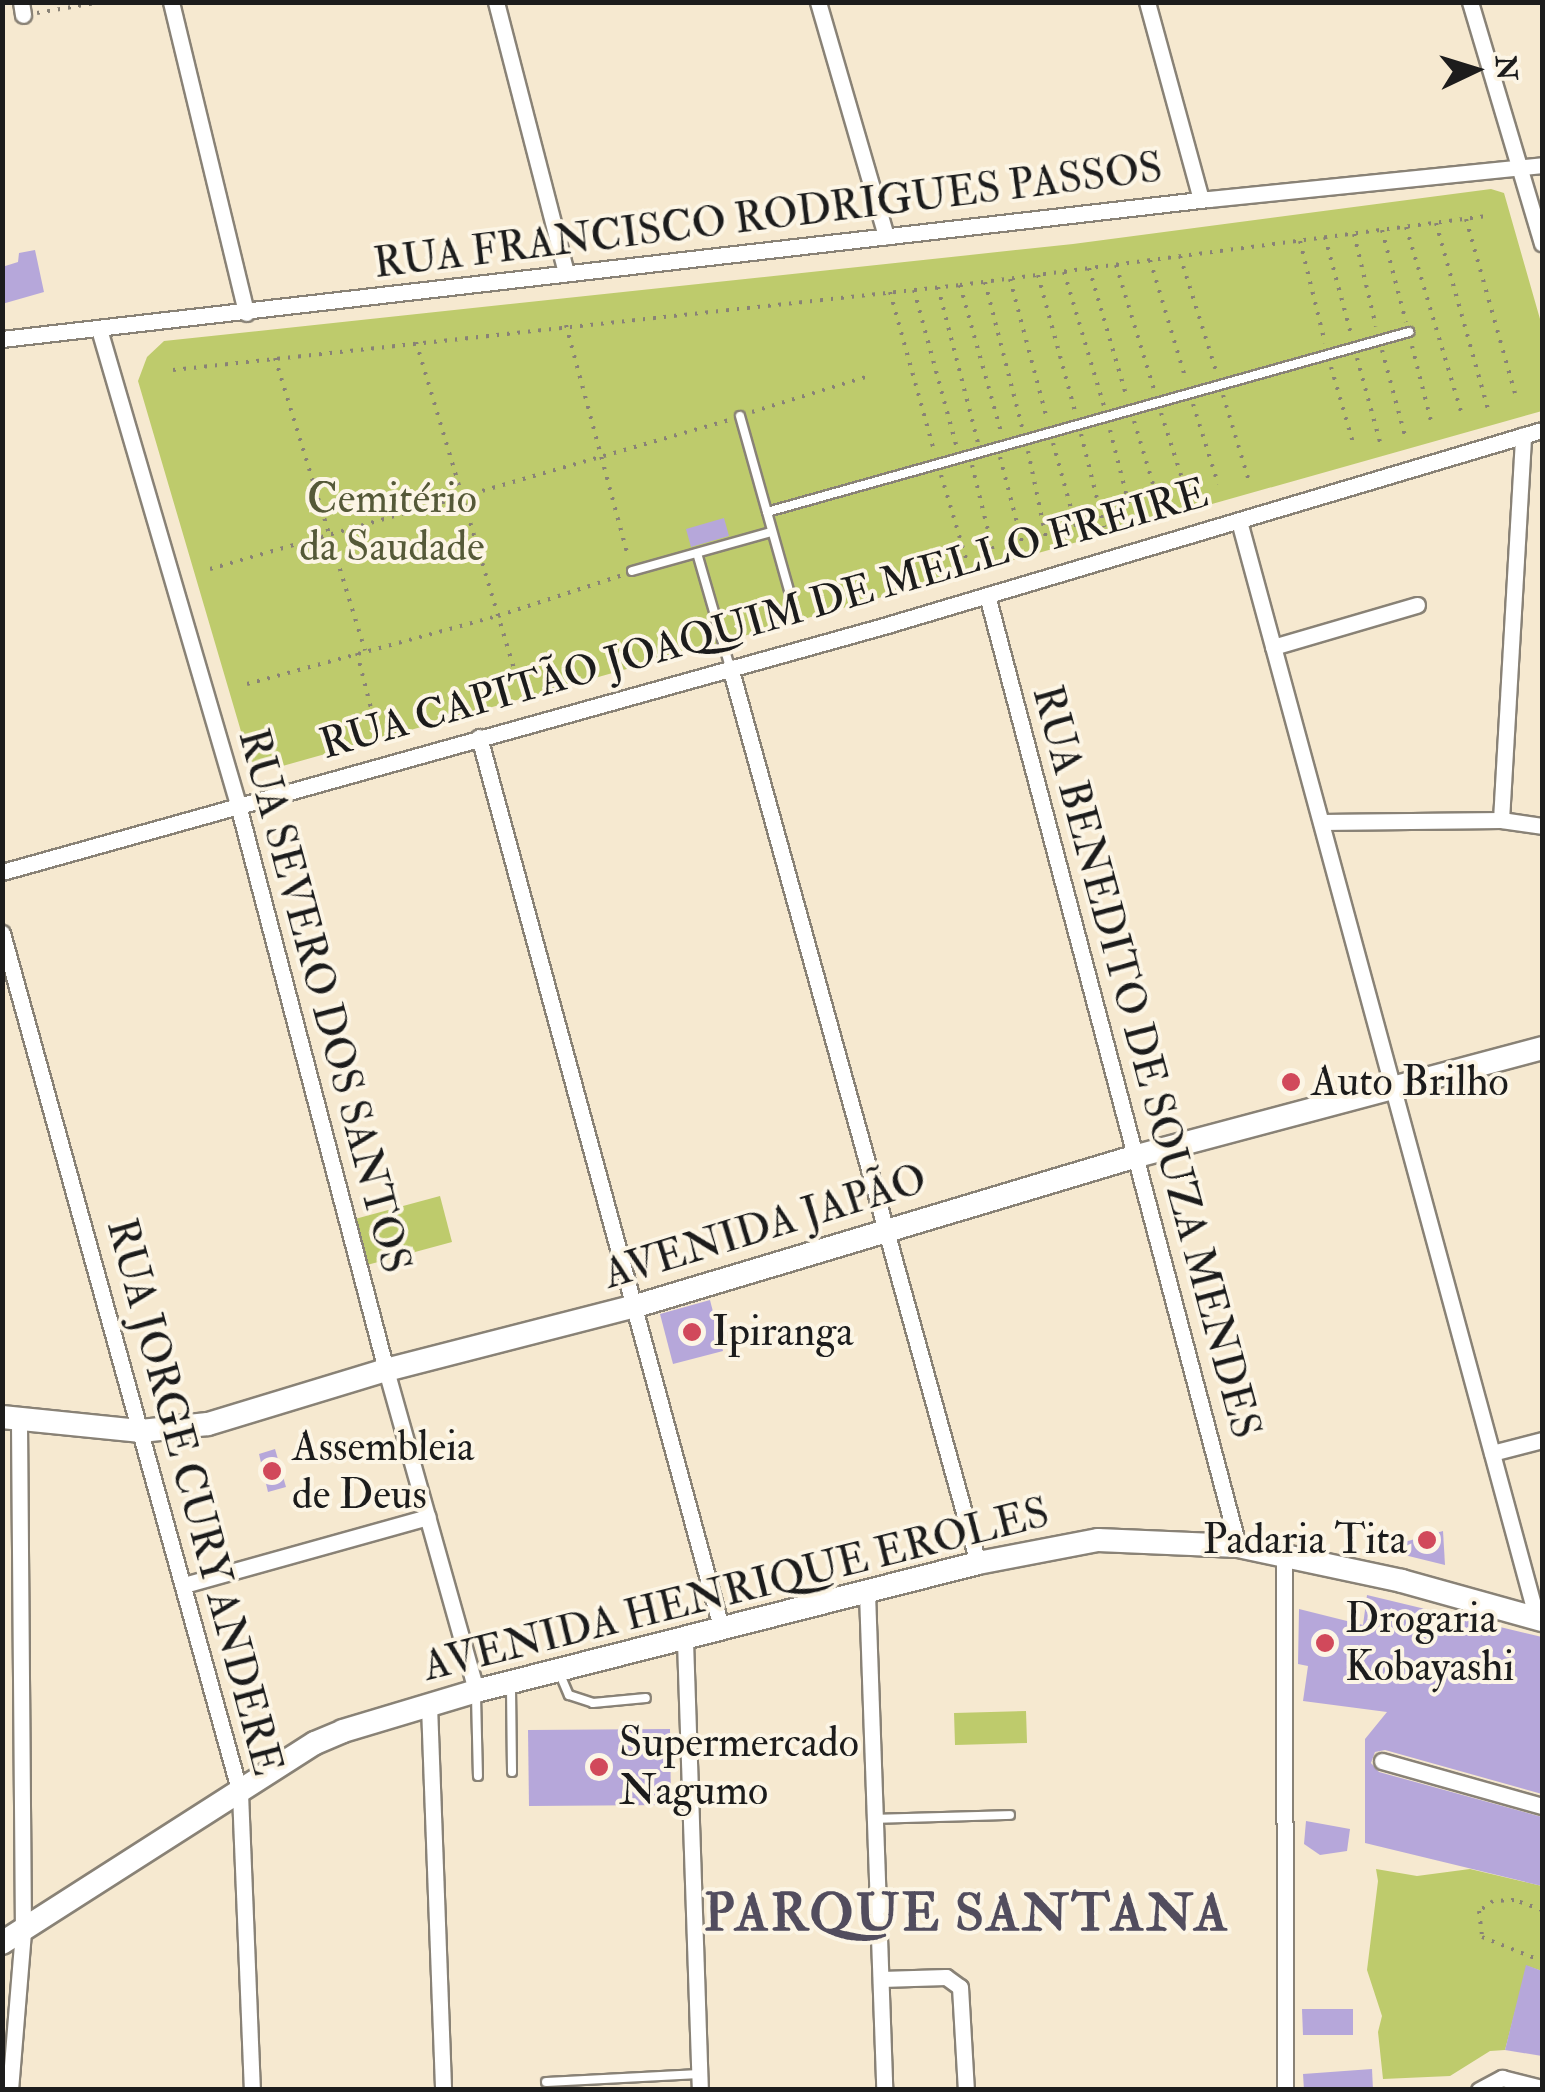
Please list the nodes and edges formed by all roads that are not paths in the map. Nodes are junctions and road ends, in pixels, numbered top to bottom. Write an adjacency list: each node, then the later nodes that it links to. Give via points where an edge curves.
1 (171, 2): 12 (street)
2 (496, 2): 11 (street)
3 (818, 2): 9 (street)
4 (1148, 2): 8 (street)
5 (1470, 2): 7 (street)
6 (1542, 165): 7 (street, RUA FRANCISCO RODRIGUES PASSOS)
7 (1520, 167): 8 (street, RUA FRANCISCO RODRIGUES PASSOS); 10 (street)
8 (1201, 200): 9 (street, RUA FRANCISCO RODRIGUES PASSOS)
9 (886, 236): 11 (street, RUA FRANCISCO RODRIGUES PASSOS)
10 (1542, 244)
11 (566, 273): 12 (street, RUA FRANCISCO RODRIGUES PASSOS)
12 (246, 313): 13 (street, RUA FRANCISCO RODRIGUES PASSOS)
13 (99, 329): 15 (street, RUA FRANCISCO RODRIGUES PASSOS); 29 (street, RUA SEVERO DOS SANTOS)
14 (1409, 332): 18 (lane)
15 (2, 339)
16 (740, 416): 18 (lane)
17 (1536, 433): 19 (street, RUA CAPITÃO JOAQUIM DE MELLO FREIRE); 30 (street)
18 (767, 512): 20 (lane)
19 (1239, 521): 23 (street, RUA CAPITÃO JOAQUIM DE MELLO FREIRE); 26 (street)
20 (771, 532): 21 (lane); 24 (lane)
21 (697, 553): 22 (lane); 27 (lane)
22 (632, 572)
23 (987, 595): 27 (street, RUA CAPITÃO JOAQUIM DE MELLO FREIRE); 37 (street, RUA BENEDITO DE SOUZA MENDES)
24 (791, 598)
25 (1417, 605): 26 (street)
26 (1273, 647): 31 (street)
27 (730, 667): 28 (street, RUA CAPITÃO JOAQUIM DE MELLO FREIRE); 38 (street)
28 (479, 737): 29 (street, RUA CAPITÃO JOAQUIM DE MELLO FREIRE); 39 (street)
29 (238, 805): 33 (street, RUA CAPITÃO JOAQUIM DE MELLO FREIRE); 40 (street, RUA SEVERO DOS SANTOS)
30 (1501, 820): 31 (street); 32 (street)
31 (1321, 822): 36 (street)
32 (1542, 826)
33 (2, 872)
34 (2, 933): 42 (street, RUA JORGE CURY ANDERE)
35 (1542, 1048): 36 (main road, AVENIDA JAPÃO)
36 (1393, 1088): 37 (main road, AVENIDA JAPÃO); 44 (street)
37 (1137, 1156): 38 (main road, AVENIDA JAPÃO); 46 (street, RUA BENEDITO DE SOUZA MENDES)
38 (889, 1227): 39 (main road, AVENIDA JAPÃO); 48 (street)
39 (636, 1306): 40 (main road, AVENIDA JAPÃO); 52 (street)
40 (386, 1370): 42 (main road, AVENIDA JAPÃO, via 208,1424); 45 (street, RUA SEVERO DOS SANTOS)
41 (11, 1418): 42 (main road, AVENIDA JAPÃO); 59 (street)
42 (141, 1431): 49 (street, RUA JORGE CURY ANDERE)
43 (1542, 1440): 44 (street)
44 (1492, 1453): 51 (street)
45 (428, 1517): 49 (street); 56 (street, RUA SEVERO DOS SANTOS)
46 (1238, 1546): 47 (main road, AVENIDA HENRIQUE EROLES); 48 (main road, AVENIDA HENRIQUE EROLES, via 1098,1540)
47 (1284, 1556): 51 (main road, AVENIDA HENRIQUE EROLES); 79 (street)
48 (978, 1562): 50 (main road, AVENIDA HENRIQUE EROLES)
49 (184, 1586): 64 (street, RUA JORGE CURY ANDERE)
50 (868, 1593): 52 (main road, AVENIDA HENRIQUE EROLES); 67 (street)
51 (1540, 1619)
52 (722, 1631): 53 (main road, AVENIDA HENRIQUE EROLES)
53 (685, 1641): 54 (main road, AVENIDA HENRIQUE EROLES); 72 (street)
54 (559, 1672): 55 (main road, AVENIDA HENRIQUE EROLES); 57 (lane, via 570,1695 594,1703)
55 (511, 1683): 56 (main road, AVENIDA HENRIQUE EROLES); 62 (lane)
56 (476, 1691): 58 (main road, AVENIDA HENRIQUE EROLES); 63 (lane)
57 (646, 1698)
58 (429, 1704): 64 (main road, AVENIDA HENRIQUE EROLES, via 329,1737); 76 (street)
59 (22, 1729): 60 (street); 68 (street)
60 (2, 1730)
61 (1382, 1760): 65 (street)
62 (512, 1772)
63 (478, 1776)
64 (240, 1793): 68 (main road, AVENIDA HENRIQUE EROLES); 75 (street, RUA JORGE CURY ANDERE)
65 (1542, 1806)
66 (1010, 1815): 67 (lane)
67 (875, 1819): 69 (street)
68 (13, 1938): 70 (street)
69 (881, 1979): 77 (street); 78 (street, via 946,1977 960,1987)
70 (9, 2017): 74 (street)
71 (546, 2082): 72 (lane)
72 (700, 2082)
73 (1542, 2088): 80 (street, via 1502,2078)
74 (10, 2090)
75 (252, 2090)
76 (443, 2090)
77 (884, 2090)
78 (966, 2090)
79 (1286, 2090)
80 (1480, 2090)

